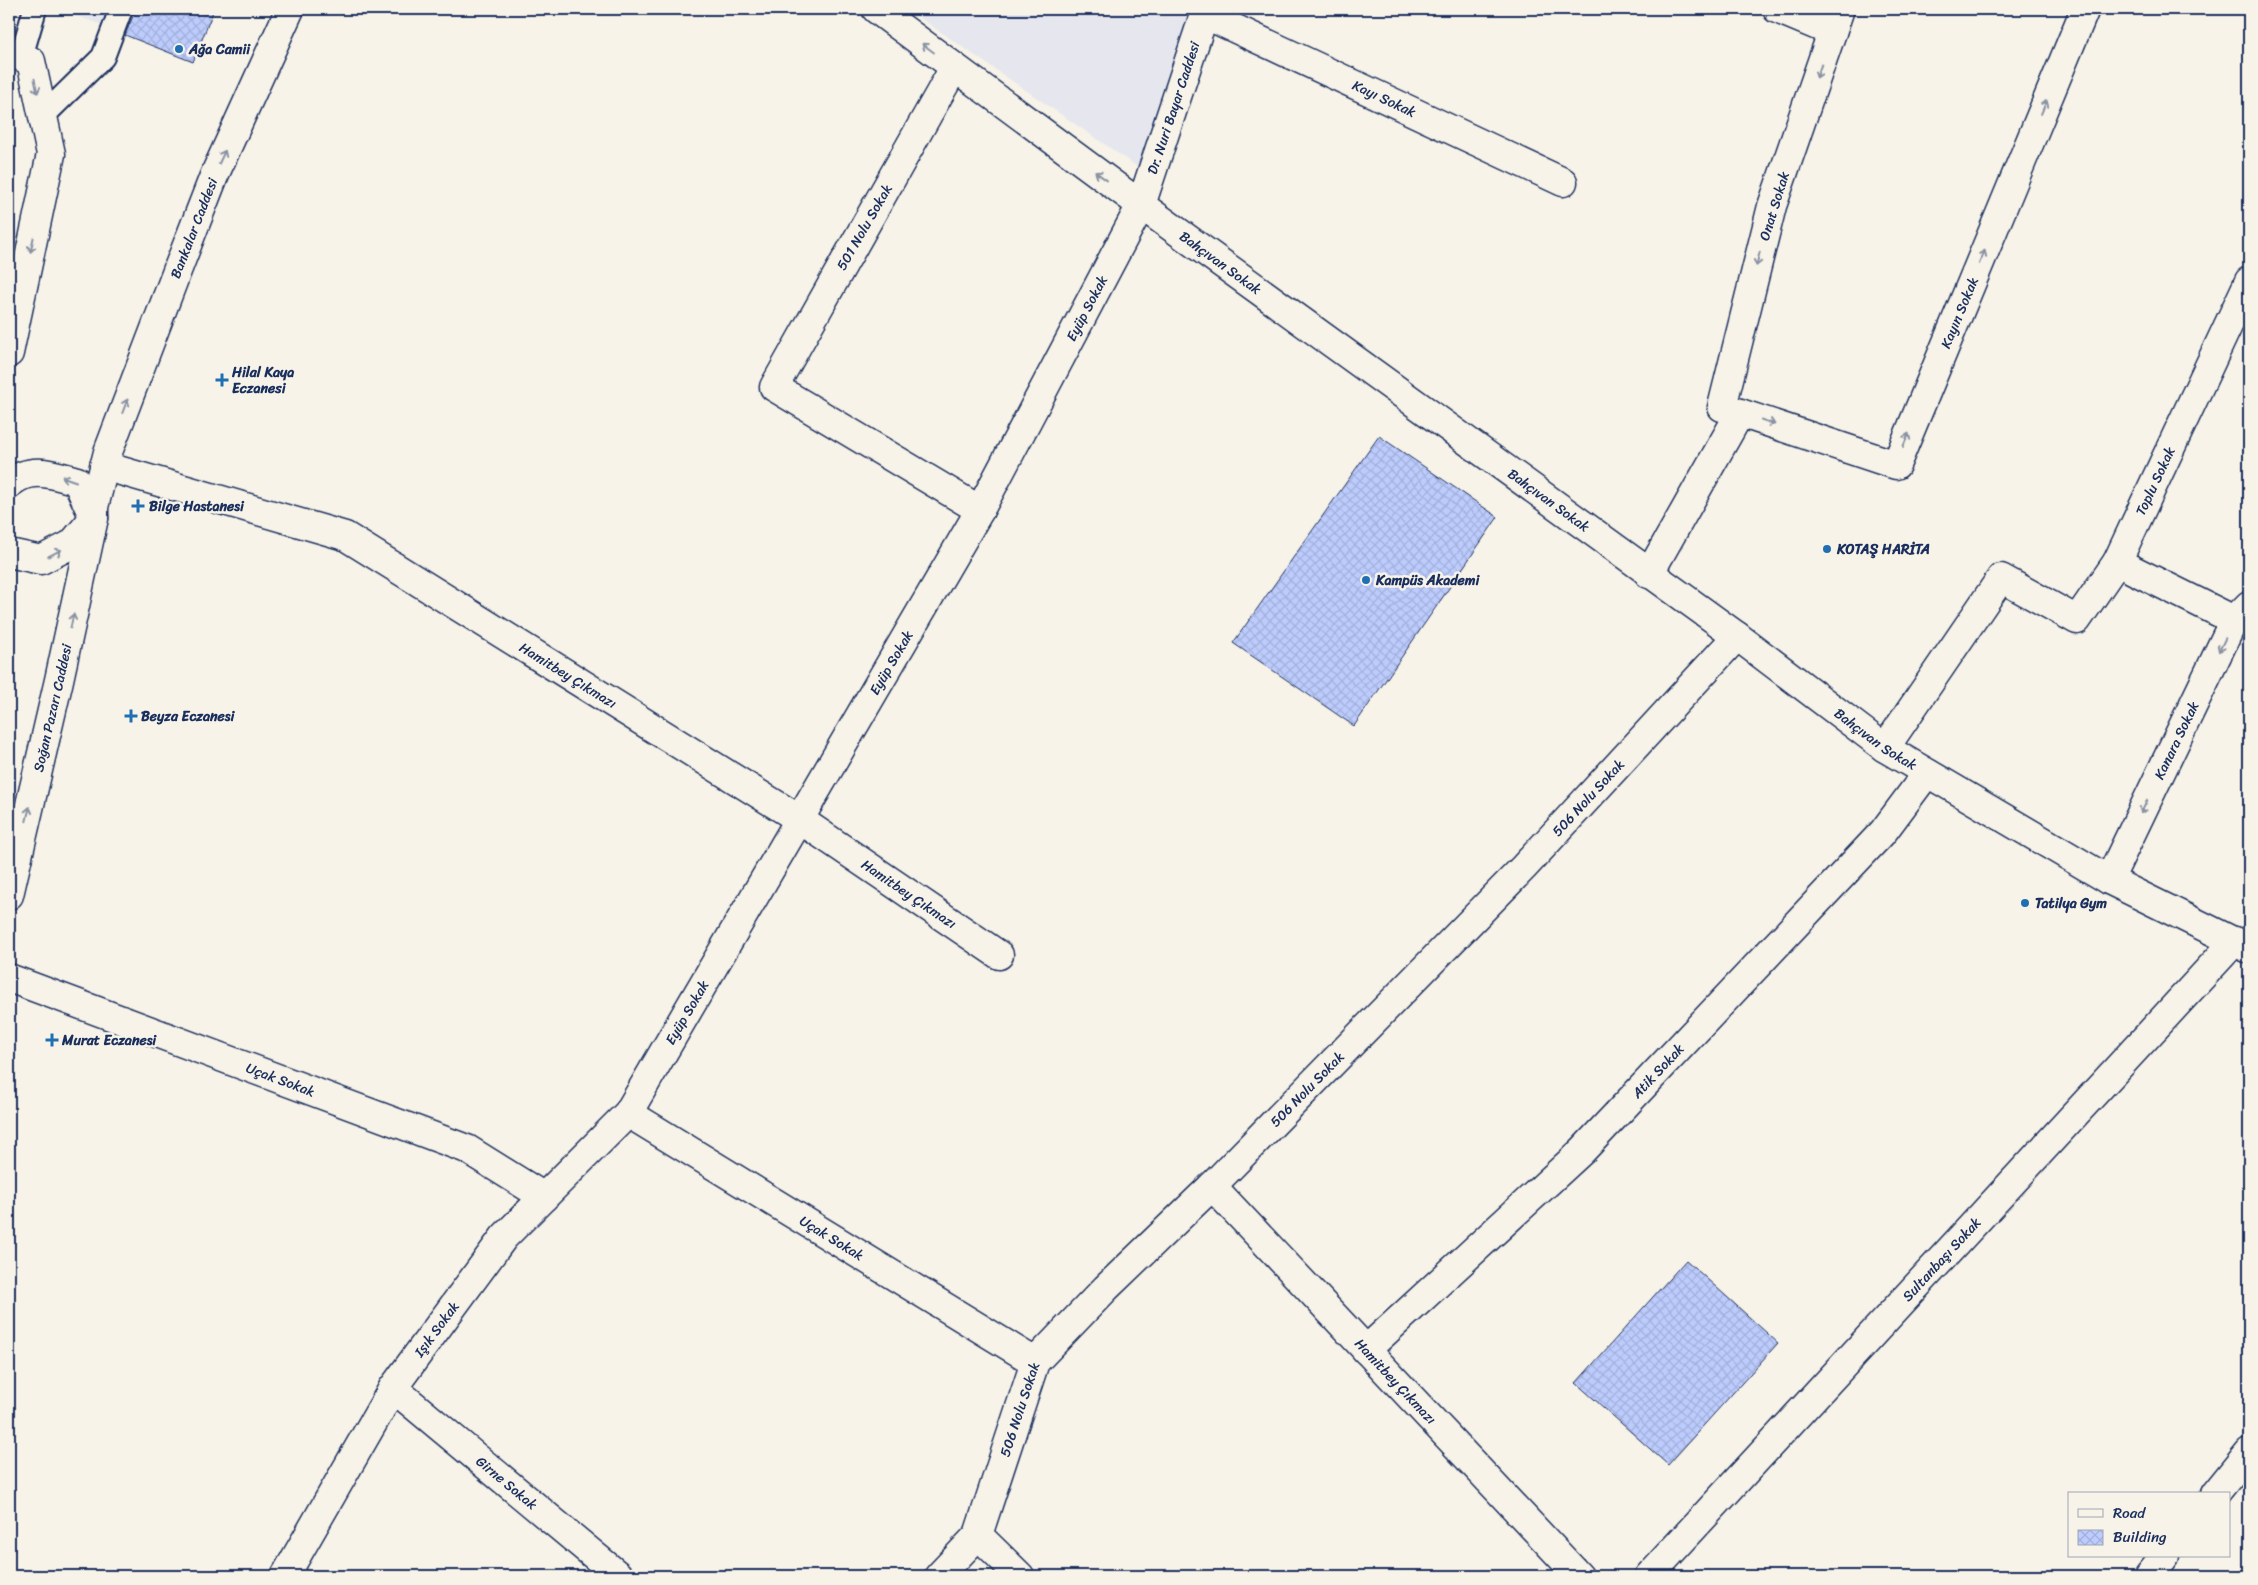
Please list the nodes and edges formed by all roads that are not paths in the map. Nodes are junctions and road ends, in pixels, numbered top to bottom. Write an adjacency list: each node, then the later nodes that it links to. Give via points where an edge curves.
1 (121, 9): 11 (street, via 104,57)
2 (290, 9): 17 (street, Bankalar Caddesi, one-way to 2, via 214,176)
3 (876, 9): 10 (street, Bahçıvan Sokak, one-way to 3)
4 (1777, 9): 8 (street)
5 (2085, 9): 16 (street, Kayın Sokak, one-way to 5, via 1896,465)
6 (1205, 11): 12 (street, Kayı Sokak); 13 (street, Dr. Nuri Bayar Caddesi)
7 (33, 17): 9 (street)
8 (1836, 21): 16 (street, Onat Sokak, one-way to 16, via 1772,206)
9 (15, 54): 11 (street, one-way to 11, via 31,61)
10 (954, 68): 13 (street, Bahçıvan Sokak, one-way to 10); 19 (street, 501 Nolu Sokak, via 774,387)
11 (42, 116): 15 (street, one-way to 15, via 51,154)
12 (1563, 182)
13 (1141, 205): 19 (street, Eyüp Sokak); 23 (street, Bahçıvan Sokak)
14 (2249, 281): 22 (street, Toplu Sokak)
15 (9, 353)
16 (1731, 410): 23 (street)
17 (106, 459): 20 (street, Bankalar Caddesi); 28 (street, Hamitbey Çıkmazı, via 345,536)
18 (9, 484): 20 (street, one-way to 18, via 77,482 44,471 16,477)
19 (980, 510): 28 (street, Eyüp Sokak)
20 (94, 518): 21 (street, one-way to 20, via 41,560 72,544); 30 (street, Soğan Pazarı Caddesi, one-way to 20)
21 (9, 553)
22 (2117, 562): 24 (street); 26 (street, Toplu Sokak, via 2077,620 2001,578)
23 (1649, 574): 25 (street, Bahçıvan Sokak)
24 (2242, 612): 29 (street, Kanara Sokak, one-way to 29)
25 (1737, 636): 26 (street, Bahçıvan Sokak); 35 (street, 506 Nolu Sokak, via 1524,867)
26 (1885, 748): 27 (street, Bahçıvan Sokak)
27 (1927, 772): 29 (street, Bahçıvan Sokak); 37 (street, Atik Sokak, via 1883,832 1582,1151)
28 (800, 819): 32 (street, Hamitbey Çıkmazı); 34 (street, Eyüp Sokak)
29 (2109, 880): 31 (street, Bahçıvan Sokak)
30 (9, 895)
31 (2242, 945): 49 (street, Sultanbaşı Sokak)
32 (999, 955)
33 (9, 978): 36 (street, Uçak Sokak, via 467,1149)
34 (628, 1113): 36 (street, Işık Sokak); 38 (street, Uçak Sokak)
35 (1212, 1186): 37 (street, Hamitbey Çıkmazı); 38 (street, 506 Nolu Sokak)
36 (544, 1197): 39 (street, Işık Sokak, via 504,1237)
37 (1366, 1350): 48 (street, Hamitbey Çıkmazı)
38 (1035, 1362): 42 (street, 506 Nolu Sokak)
39 (393, 1388): 44 (street, Işık Sokak); 45 (street, Girne Sokak)
40 (2249, 1452): 41 (street)
41 (2217, 1492)
42 (978, 1535): 46 (street, 506 Nolu Sokak); 47 (street)
43 (2163, 1558): 50 (street)
44 (285, 1576)
45 (619, 1576)
46 (939, 1576)
47 (1020, 1576)
48 (1579, 1576)
49 (1649, 1576)
50 (2149, 1576)

